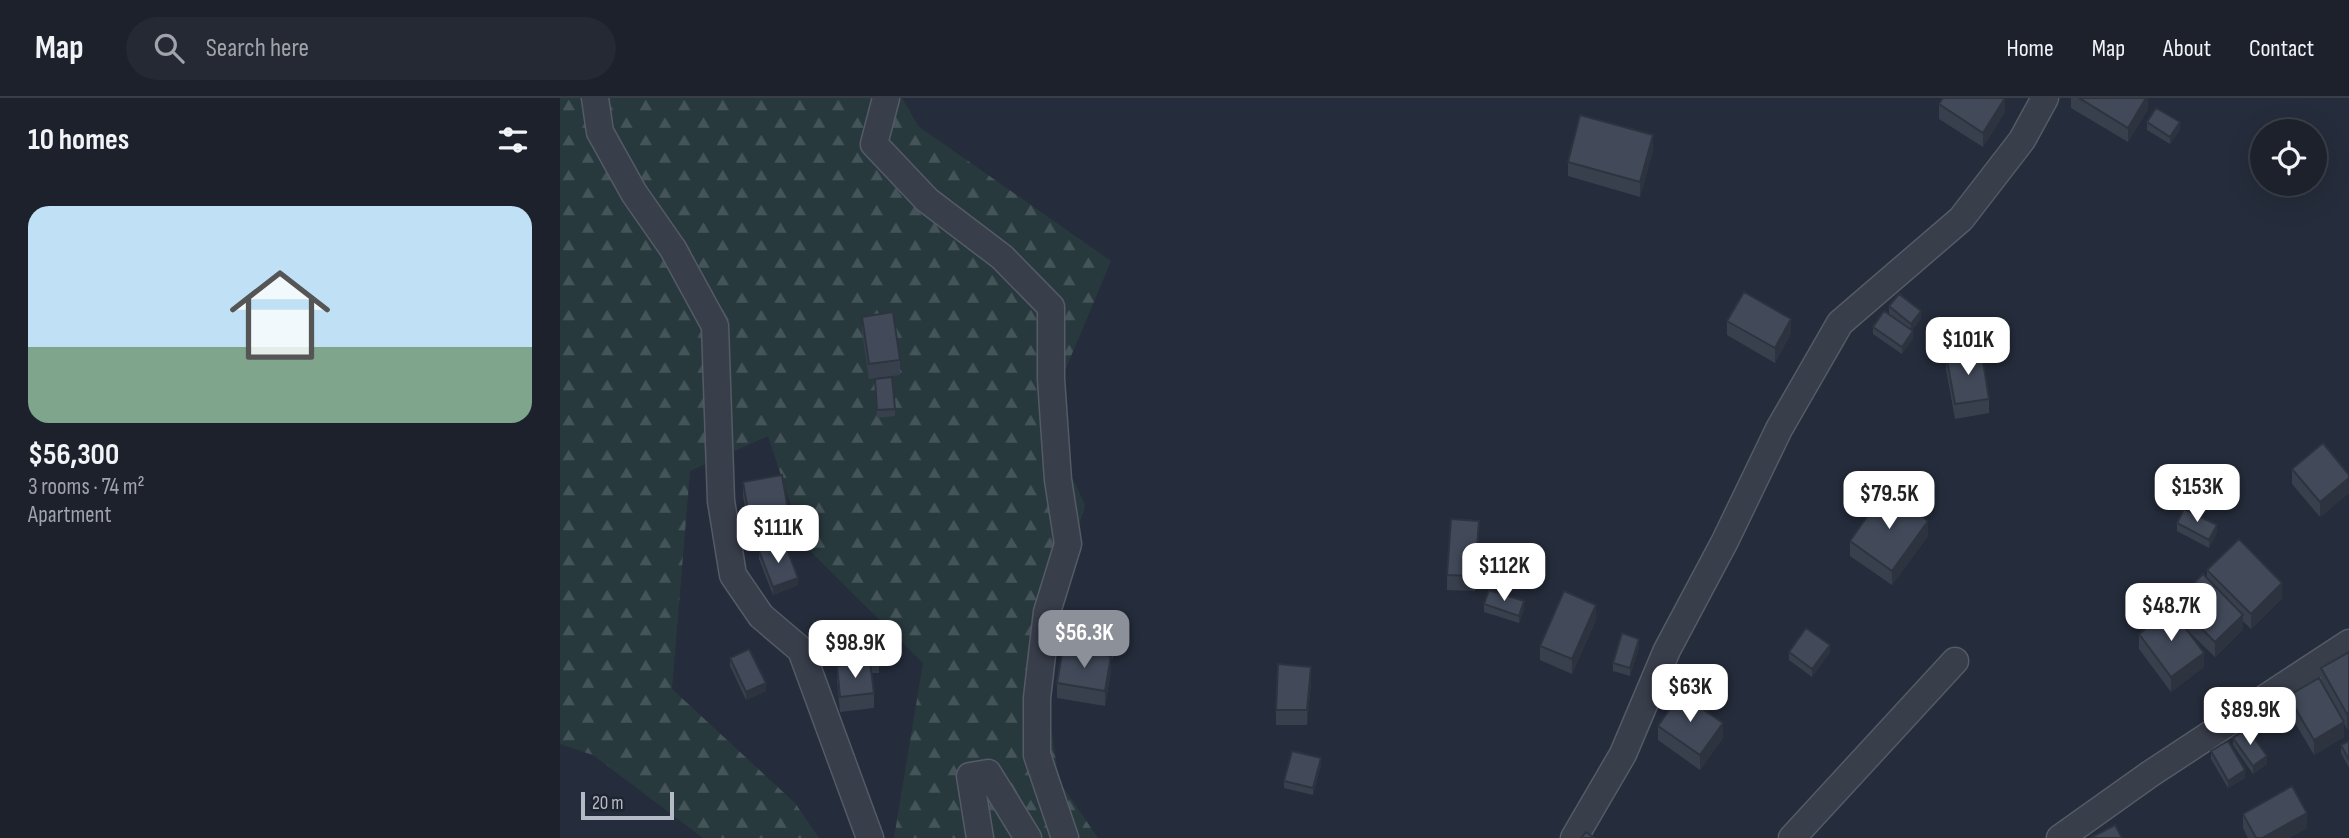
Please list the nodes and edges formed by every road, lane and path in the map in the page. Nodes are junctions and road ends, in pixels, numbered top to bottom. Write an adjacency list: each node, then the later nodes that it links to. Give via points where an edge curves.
1 (594, 98): 7 (street, via 600,132 715,326 721,501 733,575 761,615 801,650)
2 (886, 98): 10 (street, via 874,144 927,200 1002,257 1051,307 1058,480 1068,544 1047,612 1037,698 1037,755)
3 (2045, 98): 6 (street, via 2022,140 1961,219 1840,323 1779,429 1667,650)
4 (2349, 643): 12 (street)
5 (1955, 661): 11 (street)
6 (1586, 833)
7 (870, 838)
8 (980, 838): 9 (street, via 970,776 988,773)
9 (1028, 838)
10 (1065, 838)
11 (1792, 838)
12 (2060, 838)

